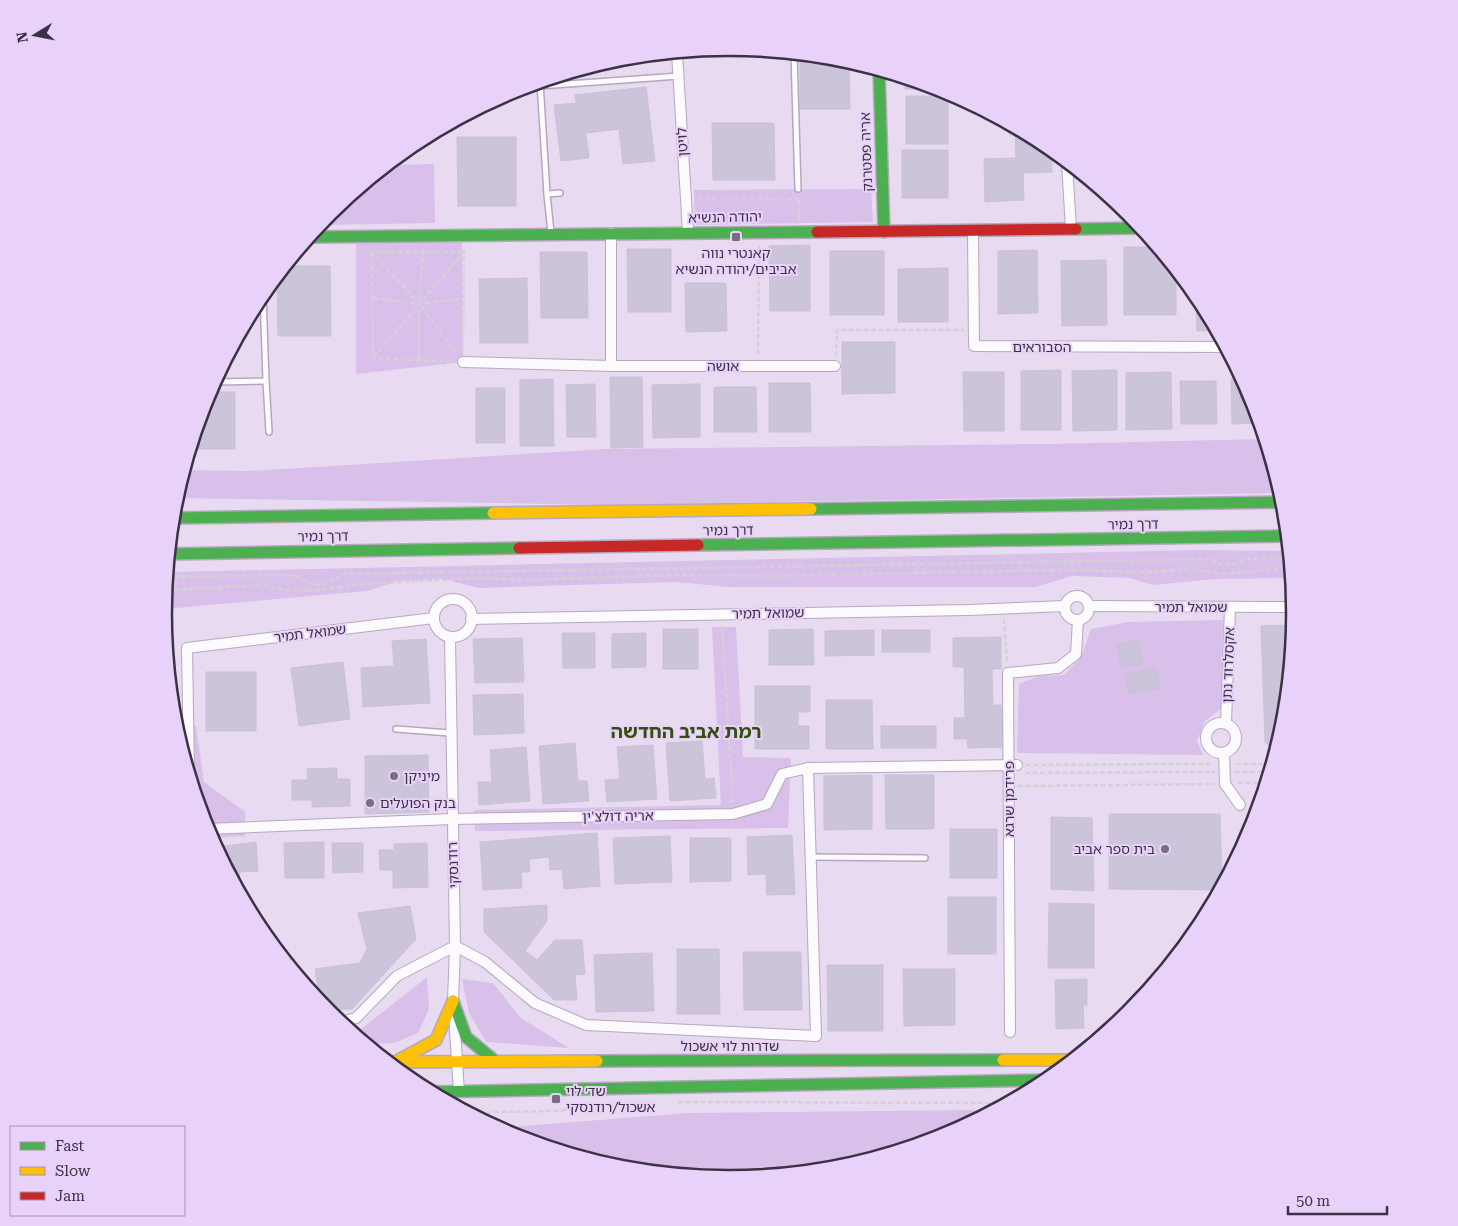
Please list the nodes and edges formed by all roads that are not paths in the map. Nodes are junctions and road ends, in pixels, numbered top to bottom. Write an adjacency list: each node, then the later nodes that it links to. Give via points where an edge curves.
1 (677, 59): 3 (street, לויטן)
2 (794, 60): 8 (lane)
3 (679, 76): 5 (lane); 14 (street, לויטן)
4 (879, 77): 15 (main road, אריה פסטרנק)
5 (560, 83)
6 (540, 90): 9 (lane)
7 (1067, 171): 12 (street)
8 (798, 189)
9 (548, 194): 10 (lane); 16 (lane)
10 (560, 194)
11 (1132, 228): 12 (main road, יהודה הנשיא)
12 (1071, 230): 13 (main road, יהודה הנשיא)
13 (973, 231): 15 (main road, יהודה הנשיא); 20 (street, הסבוראים, via 974,346)
14 (688, 232): 15 (main road, יהודה הנשיא); 17 (main road, יהודה הנשיא)
15 (884, 232)
16 (551, 233): 17 (main road, יהודה הנשיא); 18 (main road, יהודה הנשיא)
17 (611, 233): 22 (street)
18 (318, 237)
19 (263, 308): 24 (lane)
20 (1217, 347)
21 (463, 362): 22 (street, אושה)
22 (611, 366): 23 (street, אושה)
23 (835, 366)
24 (266, 381): 25 (lane); 26 (lane)
25 (223, 382)
26 (269, 432)
27 (1275, 502): 28 (main road, דרך נמיר)
28 (181, 518)
29 (1280, 536): 30 (main road, דרך נמיר)
30 (175, 554)
31 (1065, 606): 32 (street, via 1069,599 1077,596); 36 (street, שמואל תמיר); 37 (street, via 1068,616)
32 (1089, 606): 33 (street, שמואל תמיר); 37 (street, via 1085,617)
33 (1230, 607): 34 (street, שמואל תמיר); 39 (street, אקסלרוד נתן)
34 (1286, 607)
35 (434, 618): 36 (street, via 438,606 456,600 467,606); 38 (street, via 438,630); 42 (street, שמואל תמיר, via 187,648)
36 (471, 618): 38 (street, via 468,630)
37 (1078, 620): 45 (street, פרידמן שרגא, via 1076,654 1058,668 1008,673)
38 (450, 637): 41 (street, רודנסקי)
39 (1226, 723): 43 (street, via 1234,729 1236,739 1233,748); 43 (street, via 1216,723 1206,734 1210,749)
40 (396, 729): 41 (lane)
41 (450, 733): 47 (street, רודנסקי)
42 (189, 746)
43 (1224, 753): 46 (street, via 1225,784)
44 (808, 768): 45 (street, אריה דולצ'ין); 47 (street, אריה דולצ'ין, via 782,774 767,804 733,814); 49 (street)
45 (1014, 768): 54 (street, פרידמן שרגא)
46 (1240, 805)
47 (452, 819): 48 (street, אריה דולצ'ין); 51 (street, רודנסקי)
48 (216, 829)
49 (810, 857): 50 (lane); 51 (street, שדרות לוי אשכול, via 816,1036 586,1025 535,1003 485,962)
50 (925, 858)
51 (455, 946): 52 (street, רודנסקי); 53 (street, via 397,976 356,1018)
52 (453, 1001): 55 (main road, via 436,1040); 57 (street, רודנסקי); 58 (main road, via 466,1037)
53 (349, 1020)
54 (1010, 1032)
55 (397, 1060)
56 (1061, 1060): 58 (main road, שדרות לוי אשכול)
57 (458, 1061): 58 (main road, שדרות לוי אשכול); 59 (main road, שדרות לוי אשכול); 62 (street, רודנסקי)
58 (495, 1061)
59 (400, 1062)
60 (1031, 1080): 62 (main road)
61 (446, 1092): 62 (main road)
62 (459, 1092)

